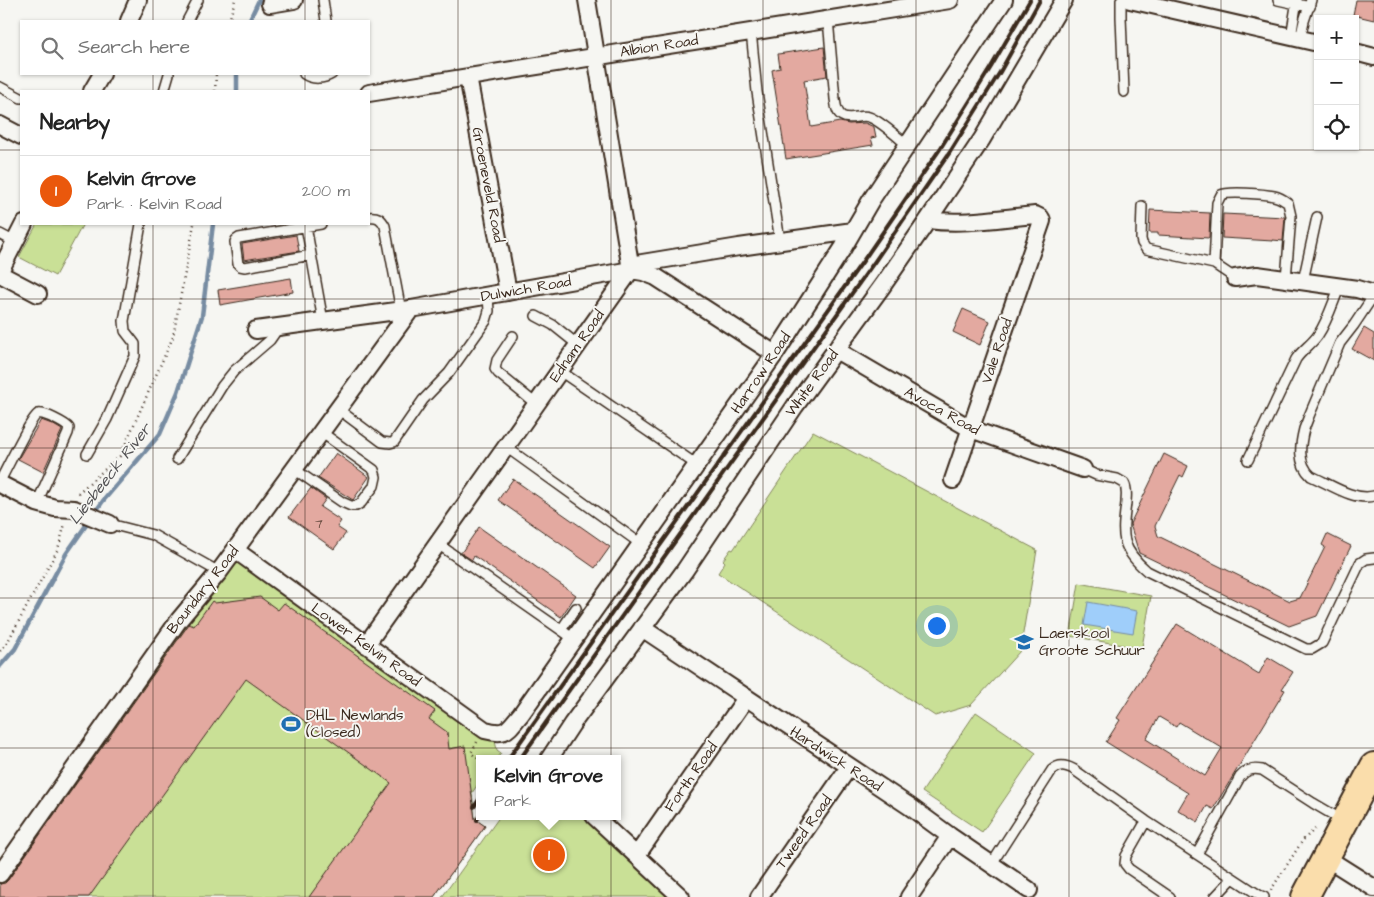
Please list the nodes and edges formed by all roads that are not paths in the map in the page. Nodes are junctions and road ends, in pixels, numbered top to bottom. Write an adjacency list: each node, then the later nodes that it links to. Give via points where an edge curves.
1 (138, 0): 16 (street)
2 (198, 0): 17 (lane)
3 (294, 0): 14 (street)
4 (323, 0): 18 (lane)
5 (587, 0): 23 (street)
6 (950, 0): 15 (street, Albion Road)
7 (1004, 0): 38 (street, Harrow Road)
8 (1064, 0): 42 (street, White Road, via 982,139)
9 (1121, 0): 33 (lane)
10 (1130, 0): 20 (street)
11 (1278, 0): 12 (lane)
12 (1296, 2): 13 (lane); 20 (lane)
13 (1310, 3): 20 (lane)
14 (270, 4)
15 (828, 19): 19 (street, Albion Road); 38 (lane, via 838,111 847,118 871,117)
16 (130, 20)
17 (188, 20)
18 (326, 20)
19 (752, 31): 23 (street, Albion Road); 49 (lane, via 757,92)
20 (1296, 38): 21 (street)
21 (1314, 42)
22 (1359, 53): 24 (street)
23 (595, 56): 29 (street, Albion Road); 53 (street)
24 (1374, 57)
25 (101, 75): 31 (street)
26 (169, 75): 32 (lane)
27 (306, 75): 28 (lane, via 314,78)
28 (330, 75)
29 (468, 77): 34 (street, Albion Road); 59 (street, Groeneveld Road)
30 (0, 87): 35 (lane)
31 (93, 90)
32 (164, 90)
33 (1124, 92)
34 (370, 93)
35 (20, 97)
36 (0, 125): 37 (street)
37 (20, 135)
38 (907, 145): 47 (street, Harrow Road)
39 (1142, 206): 52 (lane, via 1141,239 1146,249)
40 (370, 217): 63 (lane, via 380,218 385,226)
41 (1317, 217): 57 (lane)
42 (928, 220): 70 (street, White Road); 75 (street, Vale Road, via 963,222 1035,215 1042,221)
43 (24, 225): 50 (street)
44 (141, 225): 78 (lane, via 124,321 125,331 135,344 135,356 107,419)
45 (314, 225): 46 (lane)
46 (306, 226): 51 (lane); 51 (lane, via 239,238 235,246 238,264 245,268)
47 (853, 231): 49 (street); 71 (street, Harrow Road)
48 (0, 234): 50 (lane)
49 (780, 240): 53 (street)
50 (16, 242): 54 (street)
51 (311, 255): 65 (lane)
52 (1214, 264): 55 (lane); 56 (lane, via 1217,203 1221,195 1229,192 1274,196 1288,203 1291,209)
53 (630, 268): 59 (street, Dulwich Road); 69 (street, Ednam Road); 71 (street, Dulwich Road, via 656,277)
54 (0, 272): 60 (street)
55 (1235, 278): 56 (street, via 1251,275)
56 (1286, 279): 57 (street)
57 (1303, 282): 58 (street)
58 (1340, 286): 61 (street); 80 (lane, via 1317,337 1296,359)
59 (508, 292): 62 (street, Dulwich Road)
60 (38, 294)
61 (1374, 294): 86 (lane, via 1333,357 1304,429 1301,456 1311,476 1355,496)
62 (488, 296): 63 (street, Dulwich Road); 74 (lane, via 486,321 394,442 382,442)
63 (406, 310): 65 (street, Dulwich Road); 74 (street, Boundary Road)
64 (536, 316): 69 (lane)
65 (323, 321): 66 (street, Dulwich Road)
66 (279, 327): 67 (street, Dulwich Road); 79 (lane, via 270,340 234,371 222,386)
67 (256, 330)
68 (513, 336): 73 (lane, via 496,360 494,369)
69 (578, 345): 72 (street, Ednam Road)
70 (836, 350): 75 (street, Avoca Road); 95 (street, White Road)
71 (775, 354): 81 (street, Harrow Road)
72 (560, 371): 73 (street, Ednam Road); 81 (lane)
73 (536, 404): 77 (street, Ednam Road)
74 (338, 409): 76 (street, Boundary Road)
75 (971, 429): 83 (street, Avoca Road); 84 (street, Vale Road)
76 (321, 432): 82 (street, Boundary Road); 82 (lane, via 376,473 376,481 362,504 351,506 342,502)
77 (506, 447): 89 (street, Ednam Road); 90 (lane)
78 (87, 454)
79 (178, 460)
80 (1248, 460)
81 (697, 465): 90 (street, Harrow Road)
82 (294, 469): 91 (street, Boundary Road)
83 (1083, 469): 92 (lane, via 1124,483 1127,491 1125,542 1130,554 1147,571 1306,649 1322,643 1360,563)
84 (953, 480)
85 (0, 482): 87 (street); 87 (lane, via 36,415 46,415 66,425 68,433)
86 (1374, 496)
87 (37, 503): 88 (street, via 74,509)
88 (110, 524): 93 (lane, via 153,535)
89 (438, 544): 96 (lane); 97 (street, Ednam Road)
90 (641, 544): 96 (street, Harrow Road)
91 (235, 550): 93 (street, Boundary Road); 97 (street, Lower Kelvin Road)
92 (1374, 558)
93 (220, 572): 111 (street, Boundary Road, via 179,620)
94 (576, 608): 96 (lane)
95 (642, 628): 98 (street, Hardwick Road); 100 (street, White Road)
96 (567, 634): 99 (street, Harrow Road, via 521,714)
97 (366, 645): 99 (street, Lower Kelvin Road, via 485,730)
98 (746, 698): 102 (street, Hardwick Road); 108 (street, Forth Road)
99 (500, 733)
100 (552, 755)
101 (1374, 766): 105 (main road)
102 (849, 767): 106 (street, Hardwick Road); 117 (street, Tweed Road)
103 (598, 820): 108 (street)
104 (1146, 820): 107 (lane); 110 (lane, via 1073,769 1060,765 1052,770); 119 (lane, via 1126,856 1125,864)
105 (1345, 821): 107 (lane, via 1254,768 1245,771 1240,778); 109 (main road)
106 (950, 836): 110 (street, Hardwick Road); 118 (street)
107 (1198, 854): 112 (lane)
108 (637, 855): 116 (street)
109 (1326, 857): 113 (street); 121 (main road)
110 (991, 865): 114 (street, Hardwick Road)
111 (0, 874)
112 (1233, 878): 115 (lane, via 1259,895); 120 (lane)
113 (1374, 888)
114 (1029, 890)
115 (1267, 894)
116 (681, 897)
117 (759, 897)
118 (909, 897)
119 (1170, 897)
120 (1215, 897)
121 (1305, 897)

